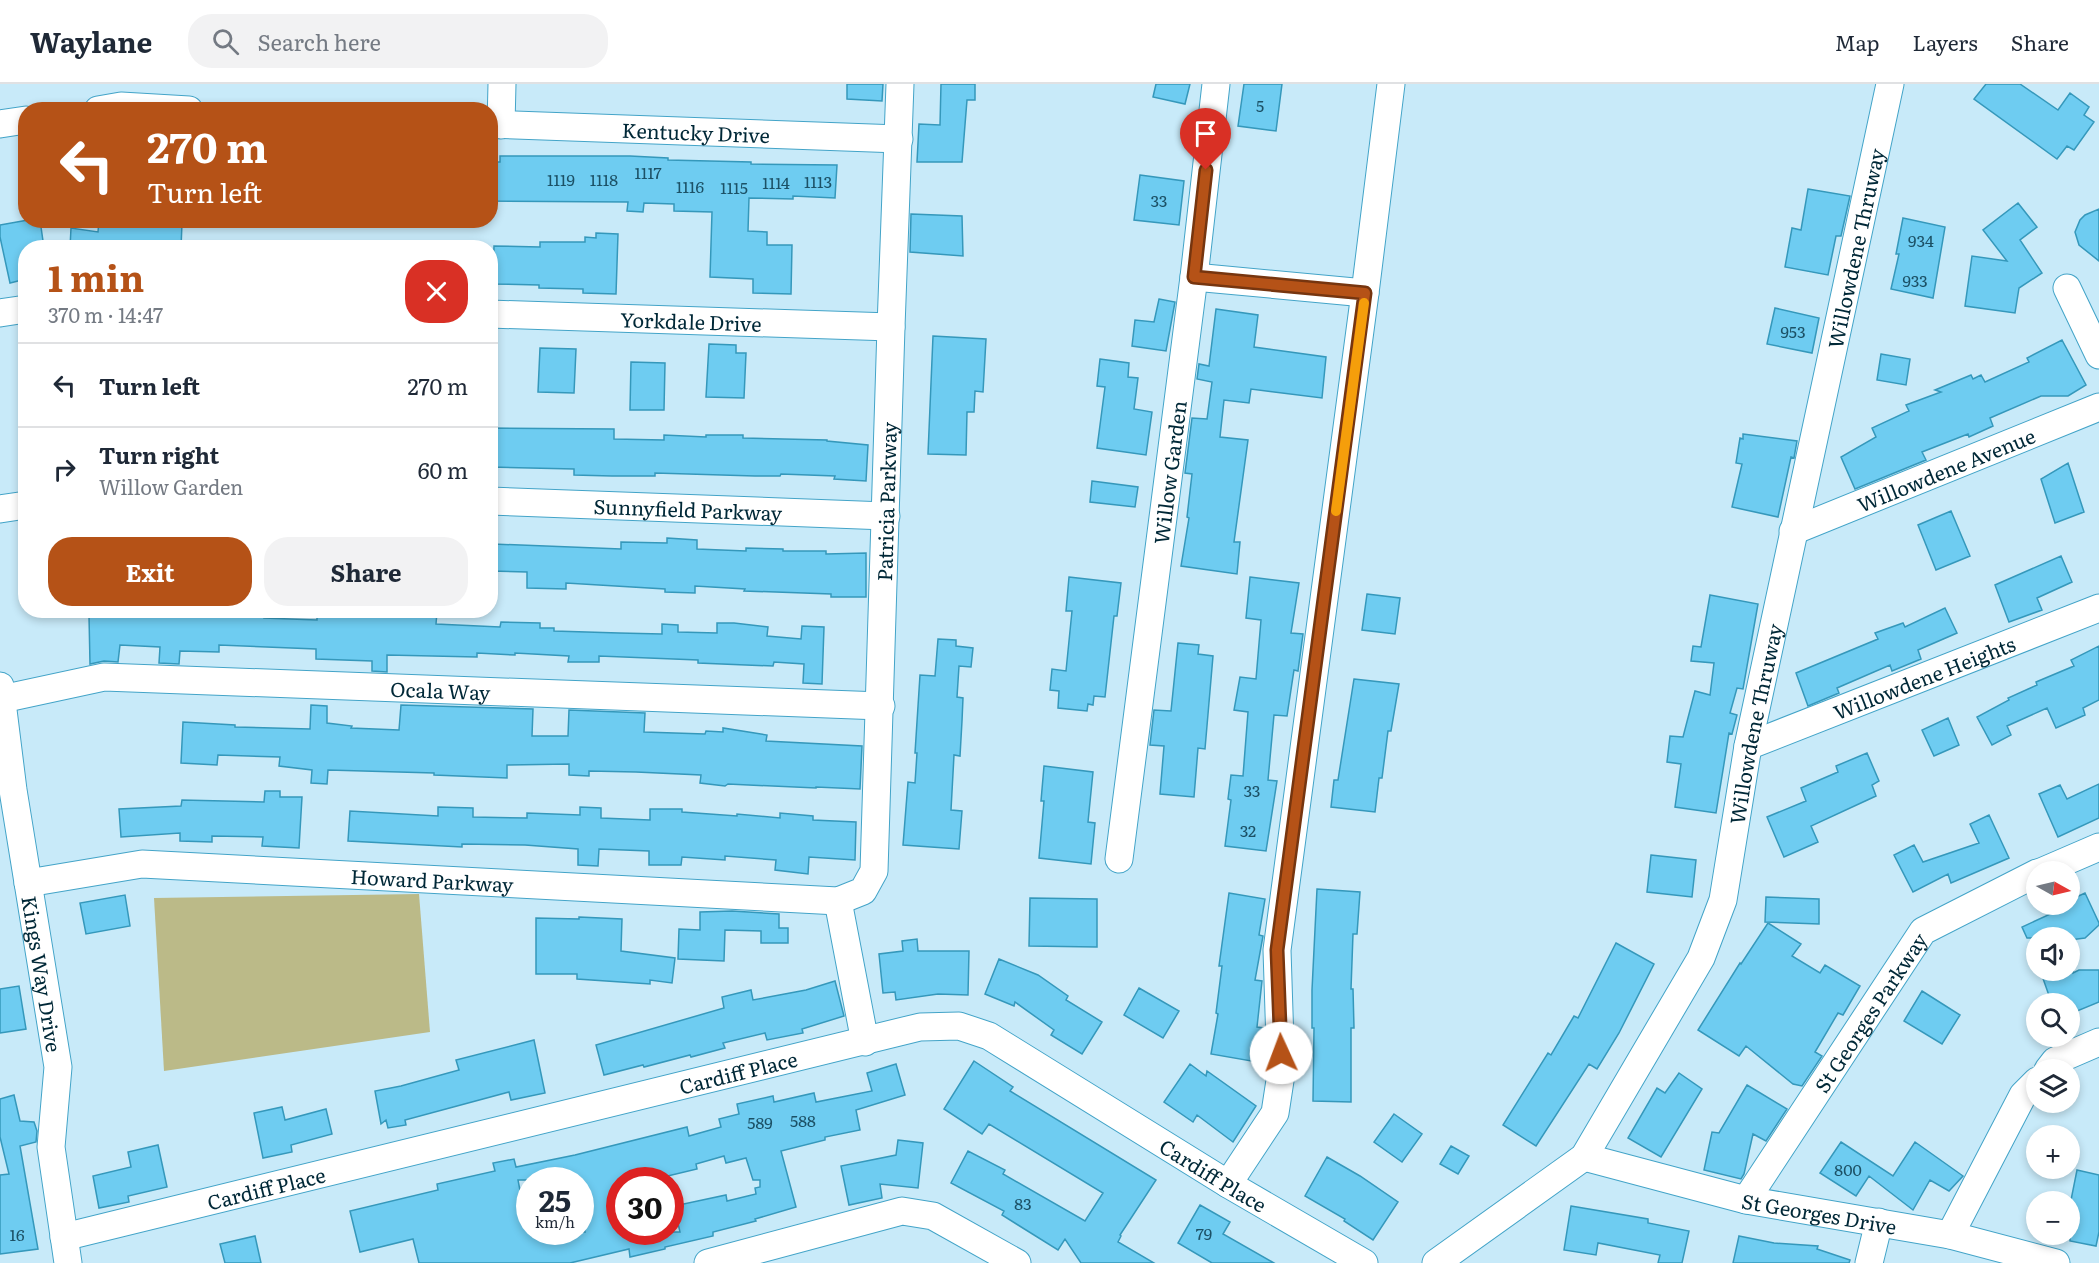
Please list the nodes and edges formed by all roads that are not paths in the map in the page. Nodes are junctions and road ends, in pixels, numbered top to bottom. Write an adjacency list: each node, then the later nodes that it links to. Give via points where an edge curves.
1 (502, 84): 8 (street)
2 (900, 84): 12 (street, Patricia Parkway)
3 (1216, 84): 13 (street, Willow Garden)
4 (1391, 84): 15 (street)
5 (1890, 84): 26 (street, Willowdene Thruway)
6 (112, 100): 7 (street)
7 (127, 102)
8 (498, 111)
9 (18, 121): 10 (street)
10 (0, 124)
11 (498, 124): 12 (street, Kentucky Drive)
12 (899, 139): 19 (street, Patricia Parkway)
13 (1194, 277): 15 (street); 33 (street, Willow Garden)
14 (2067, 288): 20 (street)
15 (1365, 293): 43 (street, via 1277,950 1281,1074 1275,1113)
16 (18, 311): 17 (street)
17 (0, 314)
18 (498, 314): 19 (street, Yorkdale Drive)
19 (891, 327): 25 (street, Patricia Parkway)
20 (2099, 355)
21 (2099, 407): 26 (street, Willowdene Avenue)
22 (498, 501): 25 (street, Sunnyfield Parkway)
23 (18, 506): 24 (street)
24 (0, 509)
25 (886, 516): 29 (street, Patricia Parkway)
26 (1793, 531): 30 (street, Willowdene Thruway)
27 (2099, 608): 30 (street, Willowdene Heights)
28 (1, 692): 29 (street, Ocala Way, via 104,678); 31 (street, Kings Way Drive)
29 (881, 706): 37 (street, Patricia Parkway, via 874,872 863,891)
30 (1748, 746): 42 (street, Willowdene Thruway, via 1724,900 1701,958)
31 (6, 791): 36 (street, Kings Way Drive)
32 (2099, 847): 34 (street, St Georges Parkway)
33 (1119, 859)
34 (2065, 861)
35 (2026, 879): 44 (street, St Georges Parkway, via 1923,931)
36 (28, 884): 37 (street, Howard Parkway, via 142,864); 47 (street, Kings Way Drive, via 58,1067 51,1147)
37 (838, 901): 38 (street)
38 (865, 1042): 43 (street, Cardiff Place, via 920,1028 959,1026 989,1036); 47 (street, Cardiff Place)
39 (2099, 1042): 40 (street)
40 (2060, 1059)
41 (2026, 1092): 46 (street)
42 (1584, 1156): 44 (street, St Georges Drive); 53 (street, Willowdene Thruway)
43 (1228, 1184): 52 (street, Cardiff Place)
44 (1746, 1200): 45 (street, St Georges Drive)
45 (1879, 1222): 46 (street, St Georges Drive); 54 (street)
46 (1950, 1235): 55 (street, St Georges Drive)
47 (64, 1237): 49 (street, Kings Way Drive)
48 (774, 1254): 50 (street); 51 (street, via 902,1211 933,1216)
49 (68, 1263)
50 (708, 1263)
51 (1017, 1263)
52 (1364, 1263)
53 (1436, 1263)
54 (1869, 1263)
55 (2056, 1263)

